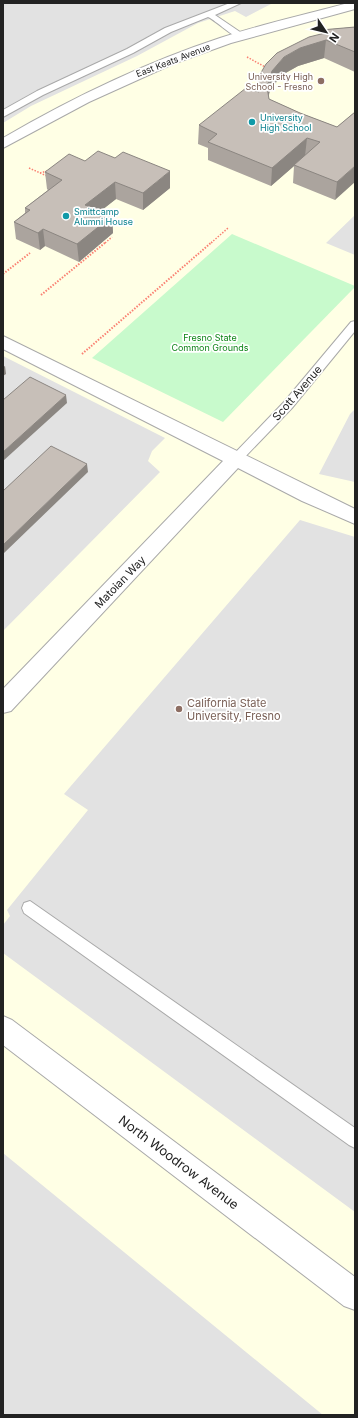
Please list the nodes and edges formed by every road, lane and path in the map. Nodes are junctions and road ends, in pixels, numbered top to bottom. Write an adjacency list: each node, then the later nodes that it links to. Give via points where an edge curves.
1 (237, 3): 3 (lane)
2 (355, 5): 4 (street, East Keats Avenue)
3 (207, 14): 4 (lane); 7 (lane, via 168,30 130,52)
4 (240, 36): 8 (street, East Keats Avenue, via 121,81 79,101)
5 (246, 56): 6 (path)
6 (270, 70)
7 (3, 114)
8 (3, 144)
9 (29, 168): 11 (path)
10 (54, 170): 11 (path)
11 (40, 172): 12 (path)
12 (49, 176)
13 (228, 228): 20 (path)
14 (112, 237): 17 (path)
15 (30, 253): 16 (path)
16 (3, 274)
17 (41, 295)
18 (355, 324): 21 (lane, Scott Avenue, via 288,405)
19 (3, 342): 21 (street)
20 (79, 357)
21 (236, 459): 22 (street); 23 (street, Matoian Way)
22 (355, 516)
23 (3, 704)
24 (30, 908): 26 (lane)
25 (3, 1029): 27 (street, North Woodrow Avenue)
26 (355, 1139)
27 (355, 1295)

